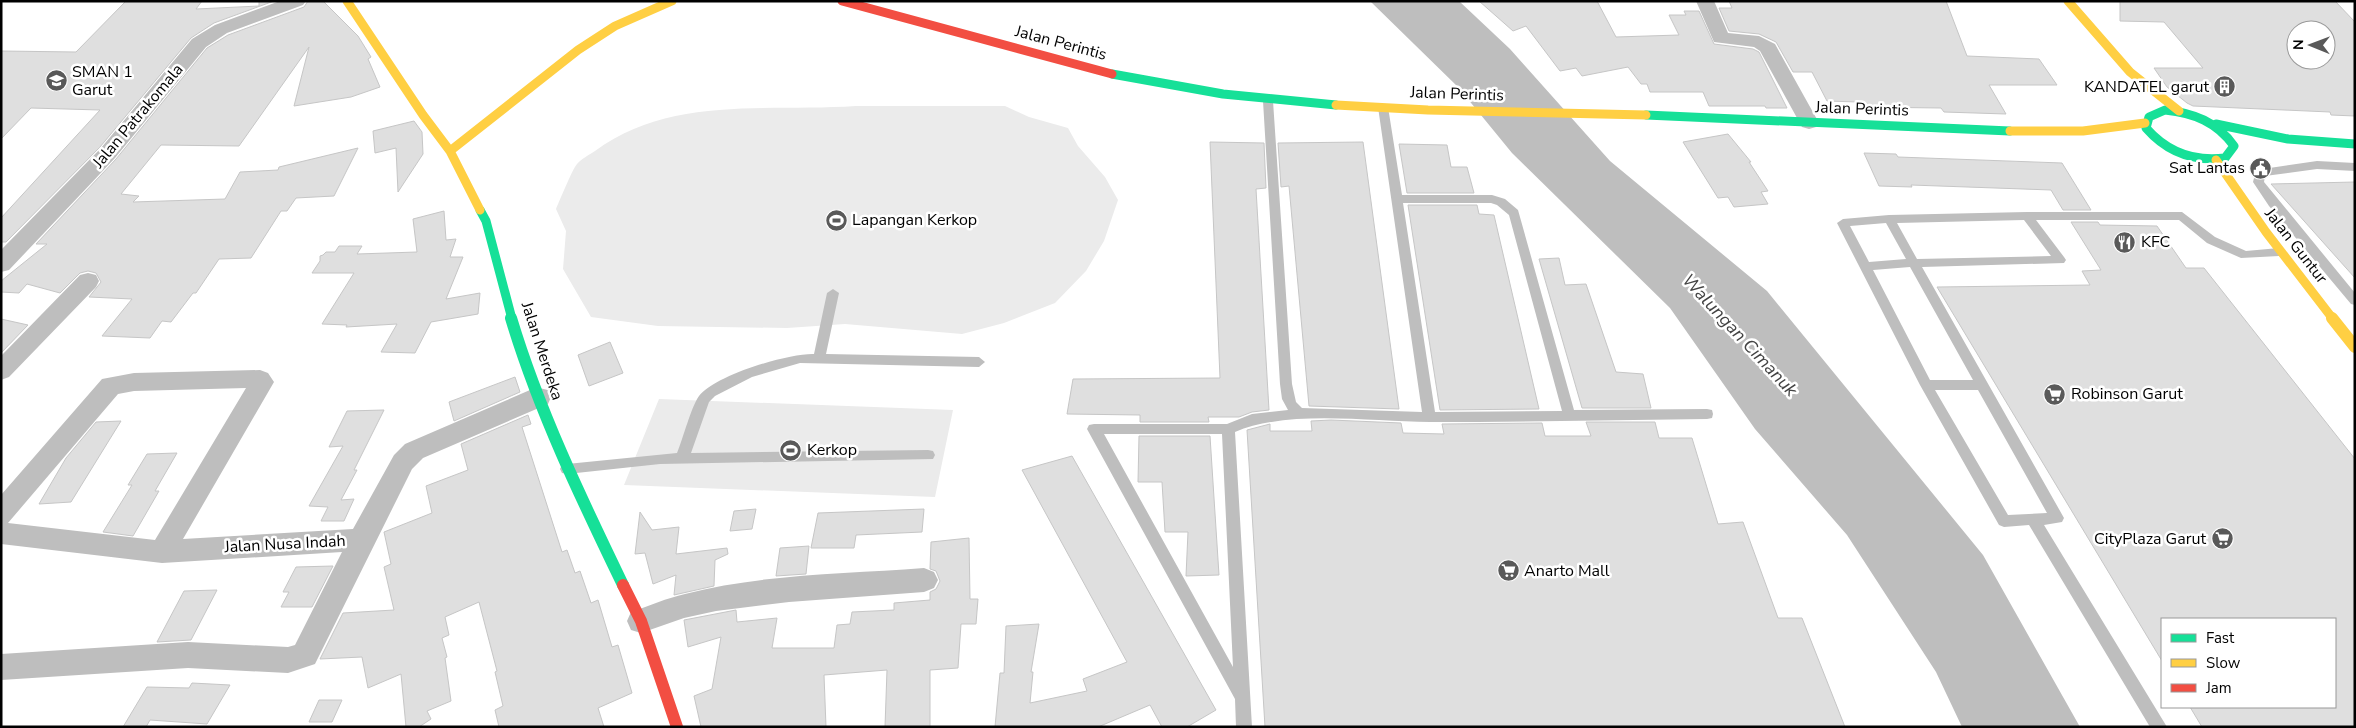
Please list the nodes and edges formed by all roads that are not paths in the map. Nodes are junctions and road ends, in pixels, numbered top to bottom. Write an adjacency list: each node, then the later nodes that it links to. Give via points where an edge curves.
1 (297, 1): 33 (street, Jalan Patrakomala, via 221,29 199,43 108,153)
2 (347, 1): 25 (street, Jalan Merdeka)
3 (644, 1): 9 (street, via 630,9)
4 (672, 1): 9 (street)
5 (842, 1): 11 (street, Jalan Perintis, via 1090,69 1166,86)
6 (1694, 1): 7 (street)
7 (1705, 1): 15 (street, via 1721,38 1759,42 1768,48)
8 (2068, 1): 10 (street)
9 (615, 26): 25 (street, via 578,50)
10 (2130, 72): 13 (street); 14 (street)
11 (1268, 101): 12 (street, Jalan Perintis); 45 (lane, via 1286,384 1292,409)
12 (1383, 107): 15 (street, Jalan Perintis, via 1746,118); 28 (lane)
13 (2179, 111): 14 (street); 17 (street)
14 (2154, 112): 16 (street)
15 (1810, 123): 18 (street, Jalan Perintis)
16 (2145, 123): 18 (street, Jalan Perintis); 24 (street, via 2148,134)
17 (2216, 124): 20 (street); 23 (street)
18 (2083, 131): 19 (street, Jalan Perintis)
19 (2122, 138)
20 (2288, 139): 22 (street); 23 (street)
21 (2142, 142): 24 (street)
22 (2355, 144)
23 (2243, 145): 26 (street, via 2227,157)
24 (2161, 146): 26 (street, via 2186,157)
25 (450, 151): 44 (street, Jalan Merdeka, via 486,221 521,348)
26 (2216, 160): 31 (street, Jalan Guntur)
27 (2355, 167): 37 (lane, via 2317,165 2260,173 2258,182)
28 (1396, 199): 46 (lane, via 1492,199 1514,213); 48 (lane)
29 (2027, 216): 30 (lane); 31 (lane, via 2182,216 2211,240 2245,255); 32 (lane, via 2060,260)
30 (1889, 219): 32 (lane); 34 (lane, via 1843,223)
31 (2279, 252): 38 (street, Jalan Guntur)
32 (1915, 263): 34 (lane); 43 (lane)
33 (1, 264)
34 (1866, 266): 42 (lane)
35 (88, 281): 41 (street)
36 (833, 293): 39 (lane)
37 (2355, 301)
38 (2355, 347)
39 (819, 358): 40 (lane); 51 (lane, via 800,358 748,373 710,393 701,405)
40 (979, 362)
41 (1, 371)
42 (1926, 385): 43 (lane); 54 (lane, via 2004,521)
43 (1982, 385): 54 (lane, via 2057,518)
44 (539, 397): 52 (street, Jalan Merdeka); 56 (street, Jalan Nusa Indah, via 414,451 403,462)
45 (1302, 414): 48 (lane); 49 (lane, via 1252,420)
46 (1569, 414): 47 (lane); 48 (lane)
47 (1707, 414)
48 (1429, 417)
49 (1228, 429): 61 (lane); 61 (lane, via 1094,429)
50 (928, 455): 51 (lane)
51 (682, 459): 52 (lane)
52 (567, 470): 59 (street, Jalan Merdeka)
53 (1, 514): 57 (street, via 112,386 134,382 260,379 260,386)
54 (2033, 520): 64 (lane)
55 (1, 533): 57 (street, Jalan Nusa Indah)
56 (364, 536): 57 (street, Jalan Nusa Indah, via 355,540); 60 (street, via 305,655 288,660 188,655)
57 (162, 552)
58 (924, 580): 59 (street, via 716,599)
59 (641, 621): 62 (street, Jalan Merdeka)
60 (1, 667)
61 (1243, 699): 63 (lane)
62 (677, 727)
63 (1244, 727)
64 (2159, 727)

